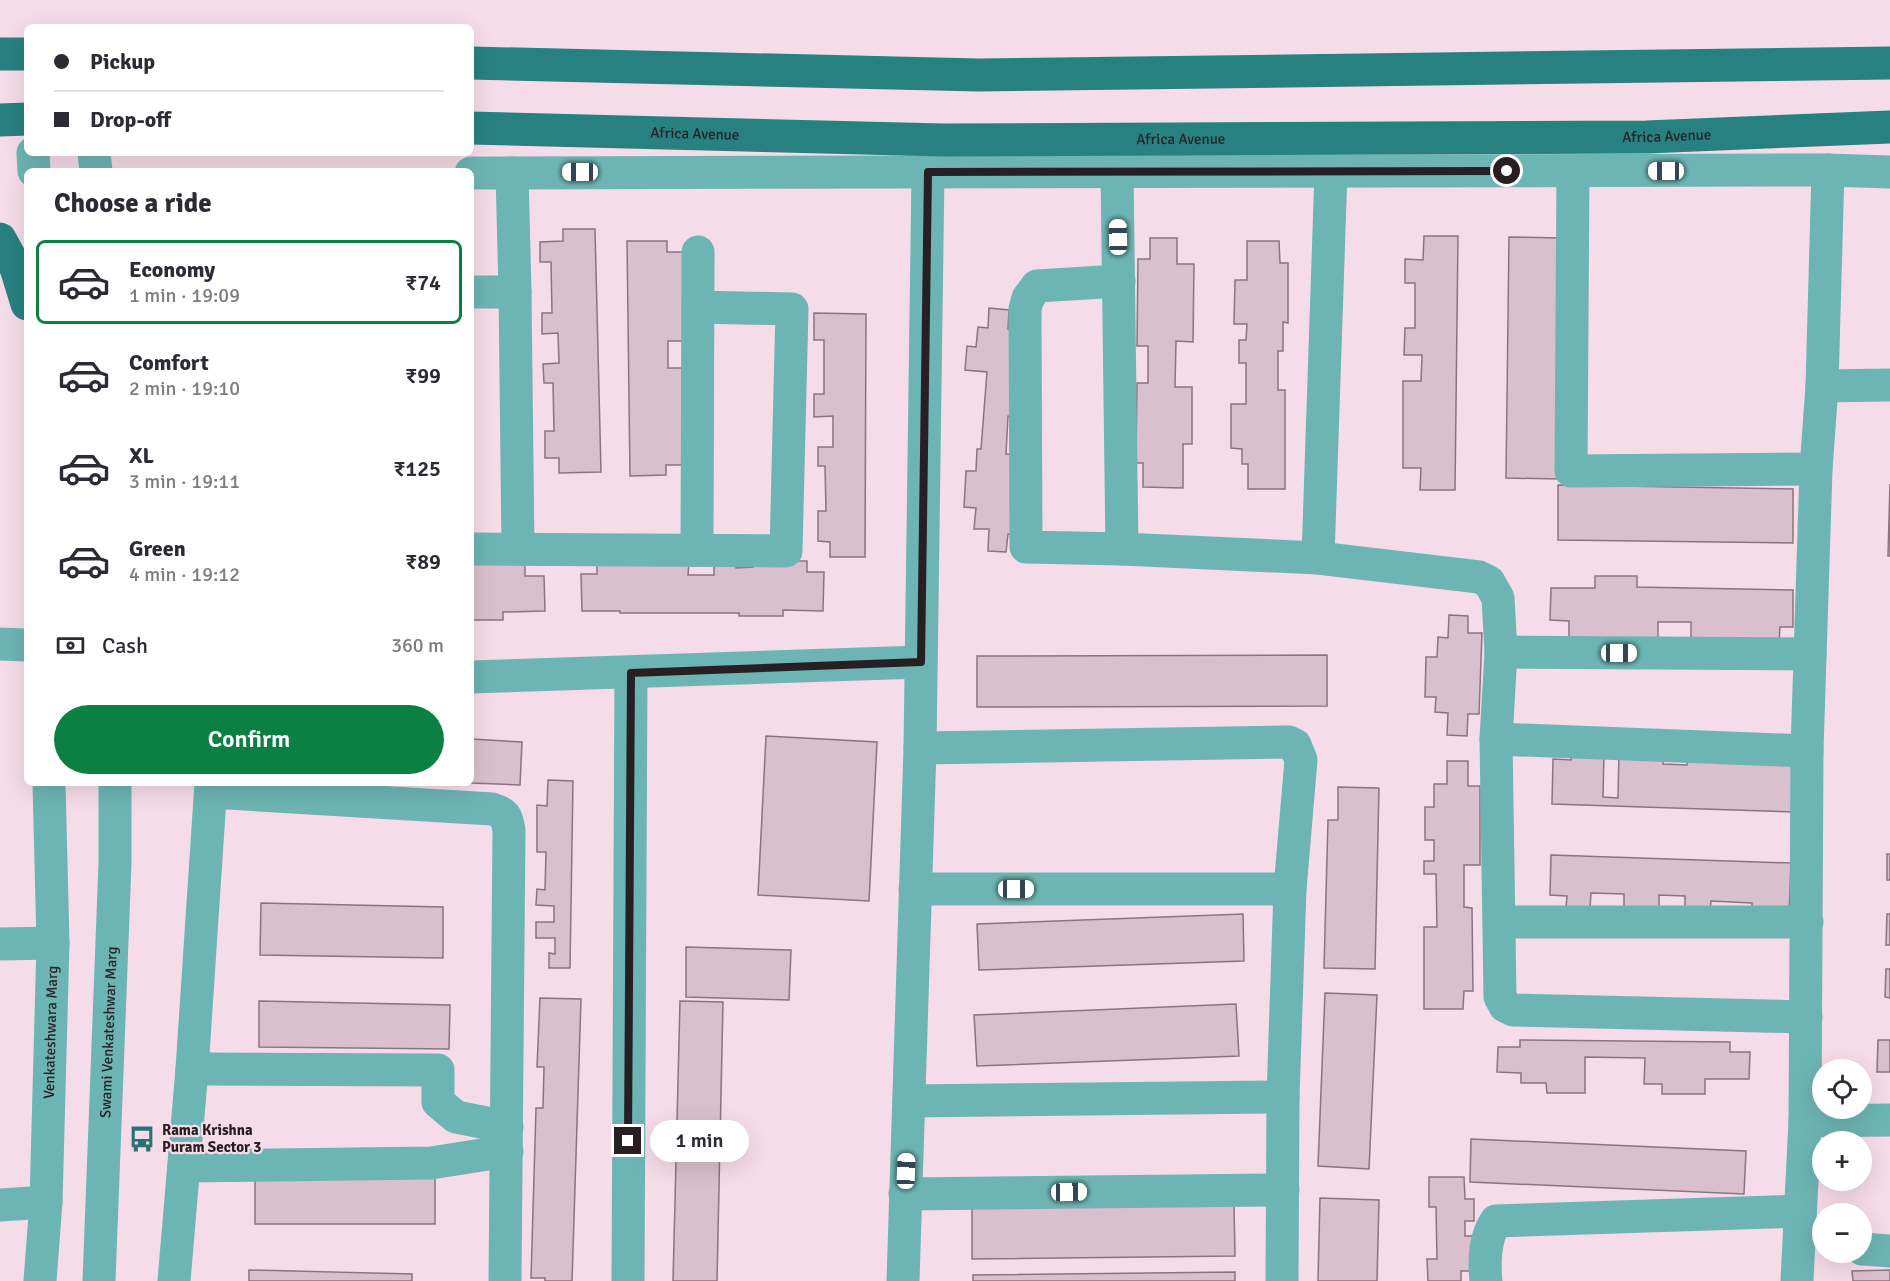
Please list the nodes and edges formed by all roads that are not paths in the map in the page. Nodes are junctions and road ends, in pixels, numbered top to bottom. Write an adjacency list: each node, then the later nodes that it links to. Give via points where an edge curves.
1 (0, 54): 2 (main road)
2 (24, 54)
3 (474, 63): 4 (main road, via 979,75)
4 (1890, 63)
5 (24, 118): 6 (main road)
6 (0, 120)
7 (1890, 127): 8 (main road, Africa Avenue, via 1647,137 979,140)
8 (474, 128)
9 (1828, 170): 12 (street); 14 (street); 25 (street)
10 (1117, 171): 11 (street); 13 (street); 19 (street)
11 (1330, 171): 12 (street); 31 (street)
12 (1573, 171): 26 (street, via 1571,471)
13 (928, 172): 16 (street); 36 (street)
14 (1890, 172)
15 (474, 173): 16 (street)
16 (512, 173): 21 (street)
17 (0, 239): 22 (main road, via 16,268)
18 (698, 252): 23 (street)
19 (1119, 281): 29 (street); 29 (street, via 1037,286 1028,298 1026,547)
20 (474, 292): 21 (street)
21 (515, 292): 28 (street)
22 (24, 294)
23 (698, 307): 30 (street); 30 (street, via 792,309 786,551)
24 (1890, 385): 25 (street)
25 (1822, 387): 26 (street)
26 (1816, 469): 35 (street)
27 (474, 549): 28 (street)
28 (518, 549): 30 (street)
29 (1122, 549): 31 (street)
30 (697, 550)
31 (1318, 558): 34 (street, via 1479,577 1489,582 1498,598)
32 (0, 644): 33 (street)
33 (24, 645)
34 (1501, 652): 35 (street); 39 (street)
35 (1810, 654): 41 (street)
36 (921, 662): 37 (street); 40 (street)
37 (631, 673): 38 (street); 71 (street)
38 (474, 677)
39 (1496, 739): 41 (street); 47 (street)
40 (920, 748): 45 (street); 46 (street, via 1289,742 1295,745 1300,760)
41 (1807, 751): 48 (street)
42 (49, 786): 49 (street, Venkateshwara Marg)
43 (115, 786): 68 (street, Swami Venkateshwar Marg)
44 (211, 787): 52 (street); 57 (street, via 492,809 503,813 510,830)
45 (915, 889): 46 (street); 54 (street)
46 (1290, 889): 53 (street)
47 (1500, 922): 48 (street); 51 (street, via 1500,997 1509,1009)
48 (1807, 922): 51 (street)
49 (53, 943): 50 (street); 61 (street, Venkateshwara Marg)
50 (0, 944)
51 (1806, 1017): 56 (street)
52 (192, 1069): 57 (street, via 438,1070 438,1102 456,1117); 58 (street)
53 (1283, 1097): 54 (street); 59 (street)
54 (909, 1101): 60 (street)
55 (1890, 1120): 56 (street)
56 (1805, 1121): 63 (street)
57 (507, 1139): 58 (street, via 431,1163); 70 (street)
58 (184, 1166): 69 (street)
59 (1283, 1190): 60 (street); 73 (street)
60 (905, 1194): 72 (street)
61 (46, 1202): 62 (street); 67 (street, Venkateshwara Marg)
62 (0, 1205)
63 (1800, 1211): 64 (street); 74 (street, via 1496,1221 1490,1230)
64 (1810, 1244): 75 (street)
65 (1872, 1249): 66 (street)
66 (1890, 1251)
67 (40, 1281)
68 (99, 1281)
69 (174, 1281)
70 (505, 1281)
71 (628, 1281)
72 (903, 1281)
73 (1282, 1281)
74 (1486, 1281)
75 (1797, 1281)

